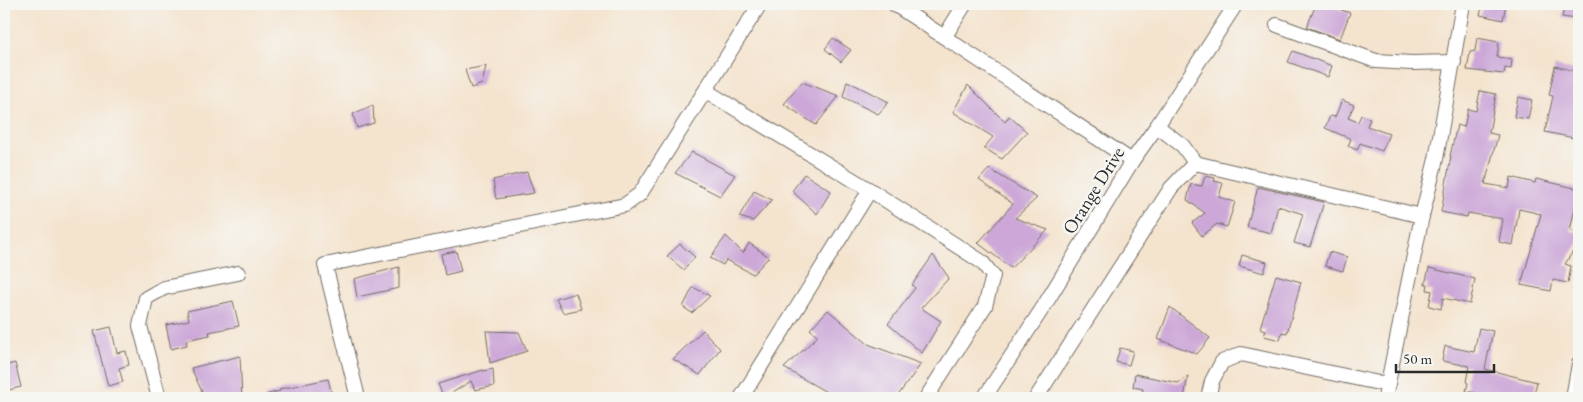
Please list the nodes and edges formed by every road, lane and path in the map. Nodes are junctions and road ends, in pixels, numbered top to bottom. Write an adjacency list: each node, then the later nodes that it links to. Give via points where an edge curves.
1 (760, 4): 9 (street)
2 (894, 4): 7 (street)
3 (966, 4): 7 (street)
4 (1236, 4): 10 (street, Orange Drive)
5 (1464, 4): 8 (street)
6 (1277, 25): 8 (street, via 1376,61)
7 (945, 36): 11 (street)
8 (1454, 62): 14 (street)
9 (706, 91): 13 (street); 19 (street, via 640,194 625,205 325,265)
10 (1157, 126): 11 (street, Orange Drive); 12 (street, via 1184,146)
11 (1132, 161): 22 (street, Orange Drive)
12 (1195, 163): 14 (street); 23 (street, via 1171,188)
13 (870, 190): 20 (street); 21 (street, via 982,262 993,276 986,306)
14 (1422, 216): 17 (street)
15 (238, 273): 18 (street, via 164,288 146,298 140,326)
16 (1579, 364): 25 (street)
17 (1387, 392): 24 (street, via 1241,354 1222,362)
18 (159, 398)
19 (358, 398)
20 (741, 398)
21 (926, 398)
22 (984, 398)
23 (1036, 398)
24 (1208, 398)
25 (1574, 398)

